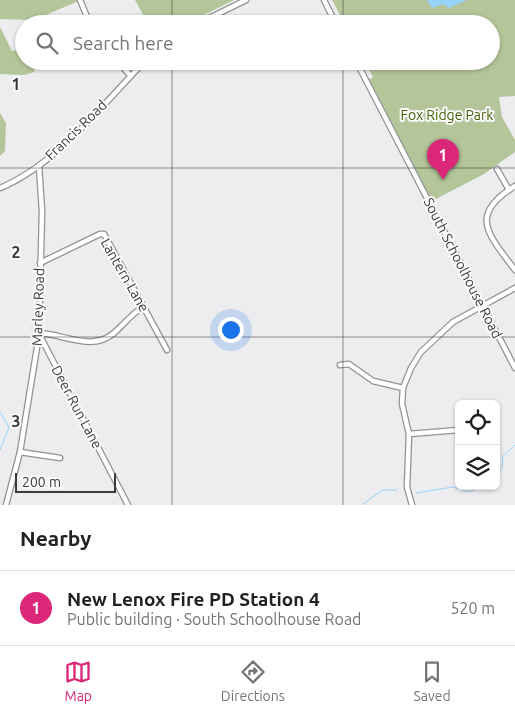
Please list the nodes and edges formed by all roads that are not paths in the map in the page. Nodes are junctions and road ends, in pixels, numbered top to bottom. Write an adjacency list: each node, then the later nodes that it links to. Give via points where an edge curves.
1 (80, 0): 4 (street)
2 (246, 0): 5 (street)
3 (324, 0): 6 (street)
4 (86, 15)
5 (215, 15)
6 (332, 15)
7 (126, 70): 10 (street)
8 (137, 70): 10 (street, Francis Road)
9 (361, 70): 19 (street, South Schoolhouse Road)
10 (131, 76): 11 (street, Francis Road)
11 (39, 166): 14 (street, Francis Road); 16 (street, Marley Road, via 42,211)
12 (497, 169): 15 (street)
13 (515, 186): 15 (street)
14 (0, 188)
15 (509, 190): 17 (street, via 493,202 487,213 486,225 489,235)
16 (40, 263): 21 (street, Marley Road); 22 (street, Lantern Lane, via 104,234)
17 (515, 270)
18 (515, 288): 19 (street)
19 (484, 307): 24 (street, South Schoolhouse Road); 25 (street, via 453,322 435,337 421,352)
20 (140, 309): 21 (street, via 113,334 102,339 80,342 53,334)
21 (40, 334): 28 (street, Marley Road); 31 (street, Deer Run Lane)
22 (167, 350)
23 (340, 364): 25 (street, via 349,364 373,381)
24 (515, 368)
25 (403, 388): 27 (street, via 402,404)
26 (455, 430): 27 (street)
27 (409, 434): 32 (street, via 407,487)
28 (20, 452): 29 (street); 30 (street, Marley Road)
29 (60, 458)
30 (6, 505)
31 (128, 505)
32 (412, 505)

